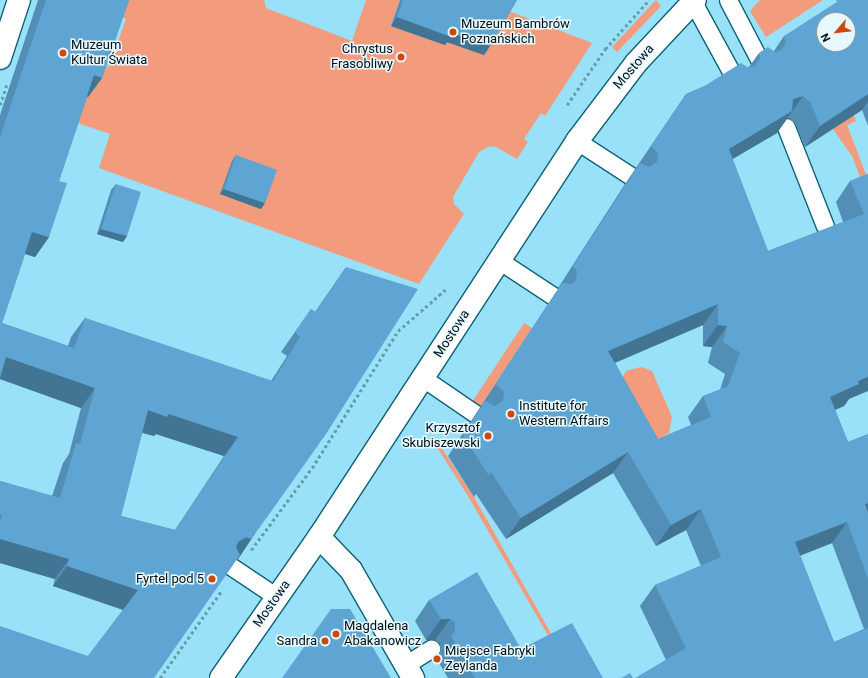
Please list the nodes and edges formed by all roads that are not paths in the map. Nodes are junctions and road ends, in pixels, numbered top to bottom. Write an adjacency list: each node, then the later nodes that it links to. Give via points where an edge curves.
1 (20, 0): 4 (street)
2 (728, 0): 5 (lane)
3 (694, 1): 6 (lane); 8 (street, Mostowa, via 636,62)
4 (0, 58)
5 (761, 63)
6 (735, 79)
7 (786, 127): 10 (lane)
8 (577, 141): 9 (lane); 11 (street, Mostowa)
9 (634, 178)
10 (825, 226)
11 (500, 261): 12 (lane); 13 (street, Mostowa)
12 (553, 296)
13 (423, 378): 14 (lane); 15 (street, Mostowa)
14 (480, 417)
15 (319, 537): 17 (street, Mostowa); 19 (street, via 346,562)
16 (234, 569): 17 (lane)
17 (277, 597): 20 (street, Mostowa)
18 (431, 649): 19 (lane)
19 (409, 672)
20 (221, 678)

